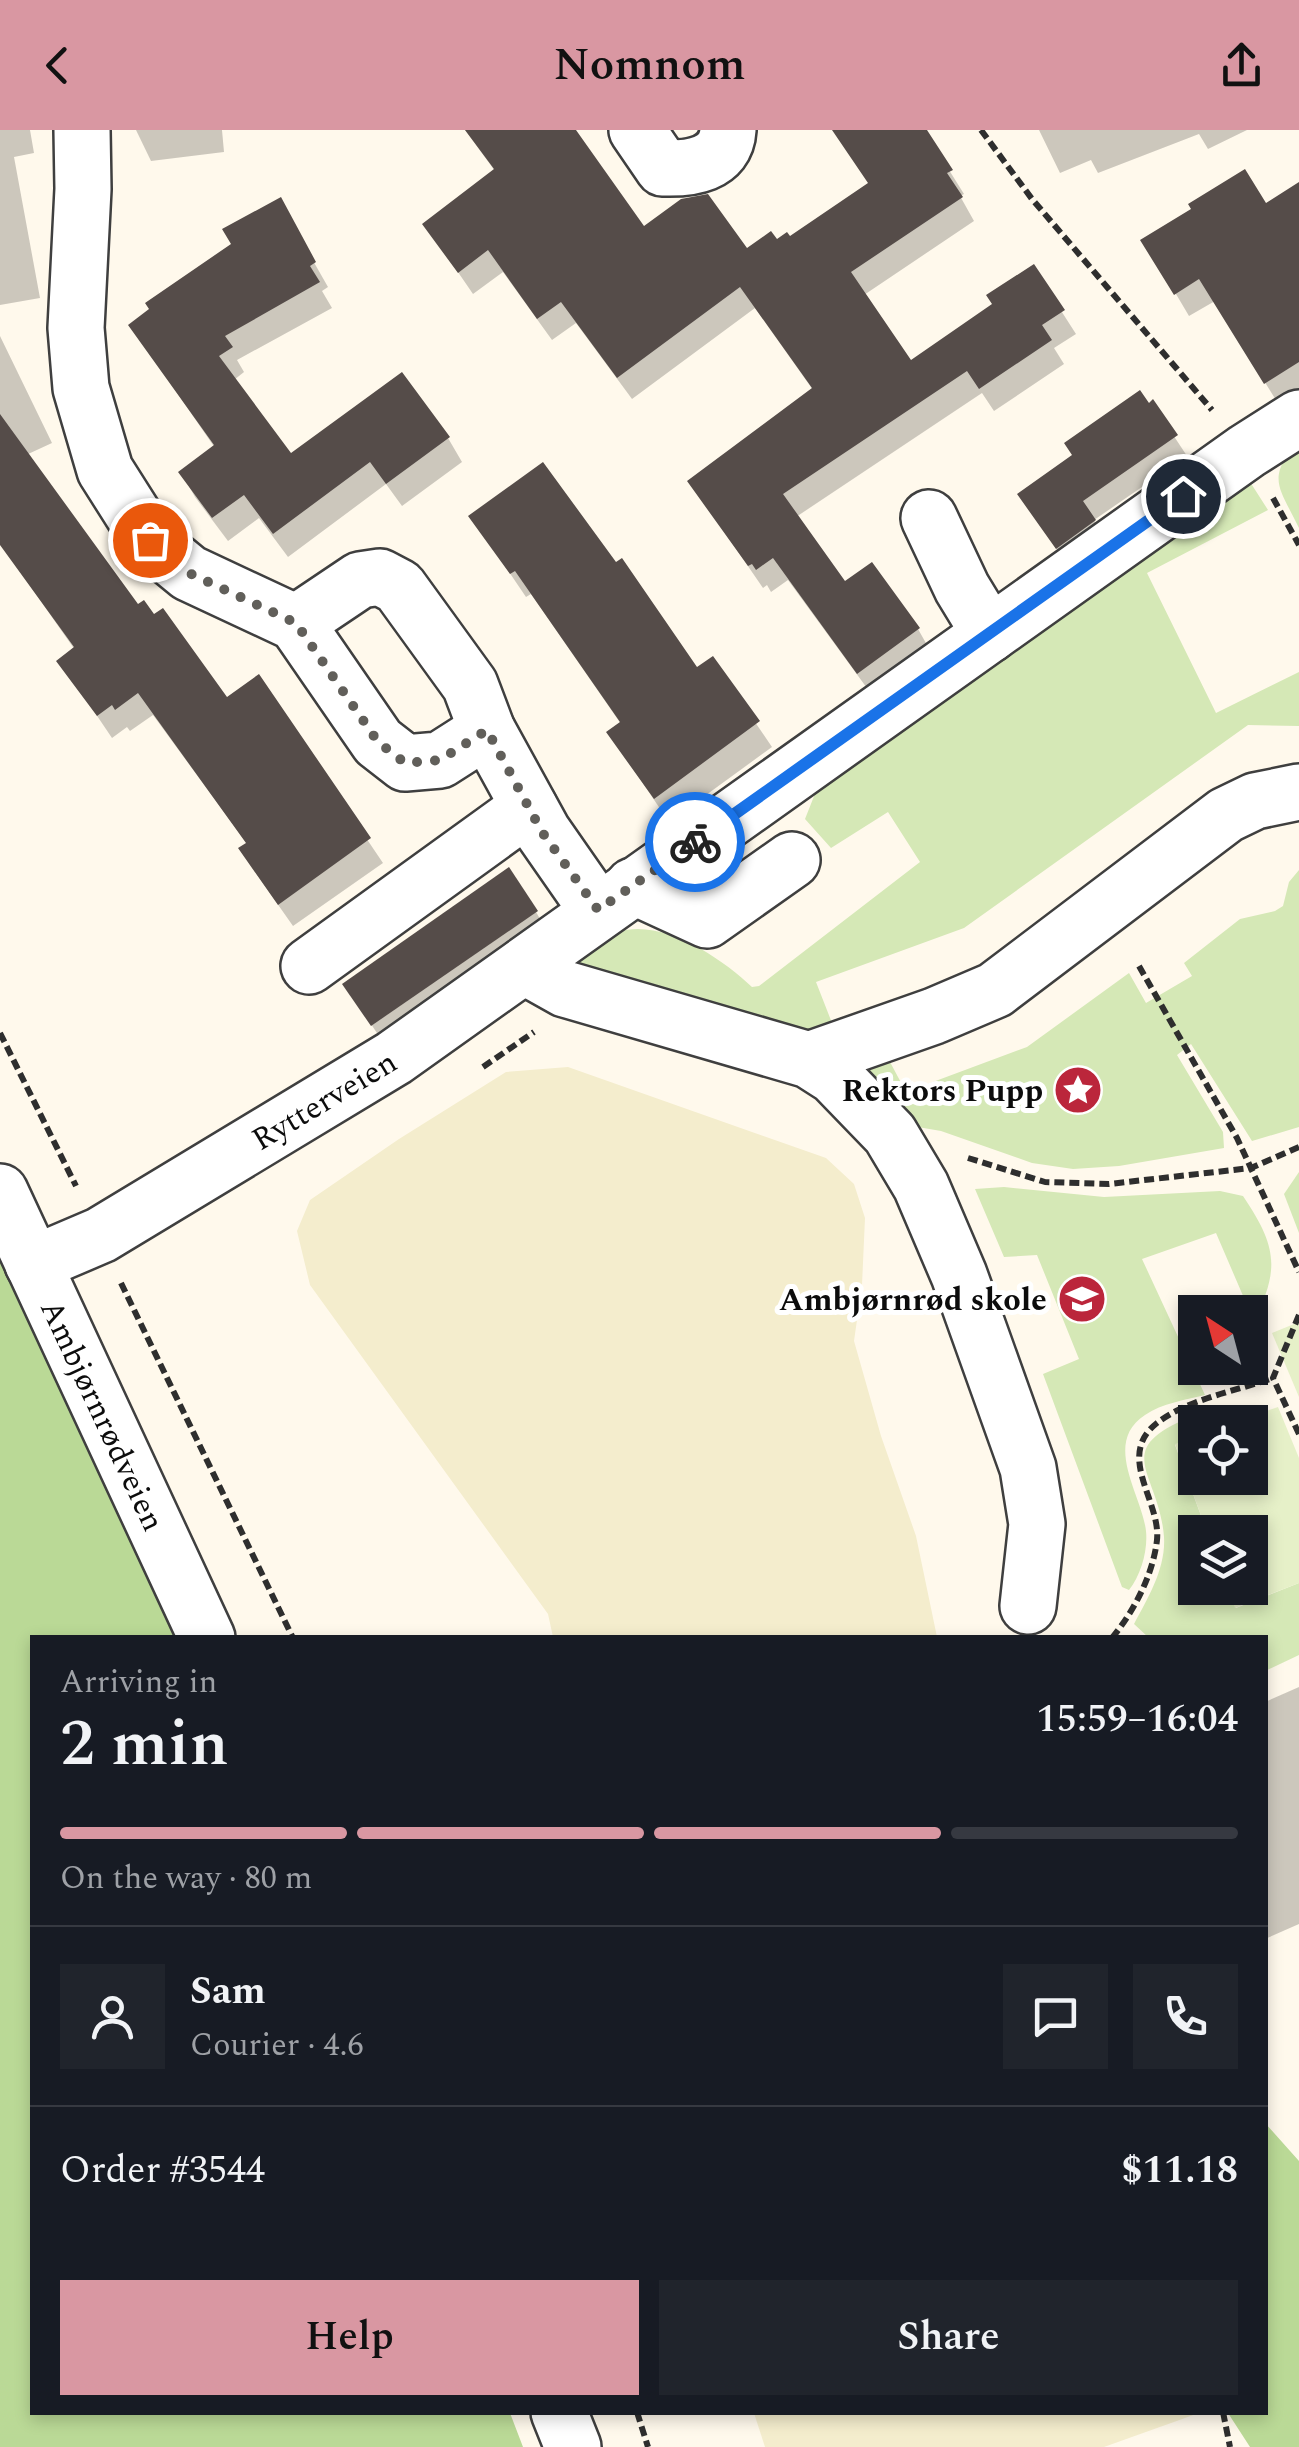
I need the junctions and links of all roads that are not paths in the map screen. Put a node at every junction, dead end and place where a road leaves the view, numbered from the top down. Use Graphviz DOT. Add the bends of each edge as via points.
graph roads {
  1 [pos="82,130"];
  2 [pos="637,130"];
  3 [pos="728,130"];
  4 [pos="1299,418"];
  5 [pos="929,518"];
  6 [pos="296,623"];
  7 [pos="990,634"];
  8 [pos="487,730"];
  9 [pos="1299,792"];
  10 [pos="528,807"];
  11 [pos="792,860"];
  12 [pos="615,898"];
  13 [pos="309,966"];
  14 [pos="524,966"];
  15 [pos="809,1060"];
  16 [pos="0,1192"];
  17 [pos="33,1264"];
  18 [pos="1028,1606"];
  19 [pos="206,1635"];
  20 [pos="560,2415"];
  21 [pos="573,2447"];
  1 -- 6 [label="street" via="76,328 81,388 105,470 150,540 189,573"];
  2 -- 3 [label="street" via="663,168 690,169 710,162"];
  4 -- 7 [label="street, Rytterveien"];
  5 -- 7 [label="street"];
  6 -- 8 [label="street" via="378,742 405,763 440,760"];
  6 -- 8 [label="street" via="360,580 391,580 470,685"];
  7 -- 12 [label="street, Rytterveien"];
  8 -- 10 [label="street"];
  9 -- 15 [label="street" via="1226,815 995,990"];
  10 -- 12 [label="street" via="542,832"];
  10 -- 13 [label="street"];
  11 -- 12 [label="street" via="707,920"];
  12 -- 14 [label="street, Rytterveien"];
  14 -- 15 [label="street" via="565,989"];
  14 -- 17 [label="street, Rytterveien" via="394,1058 101,1235"];
  15 -- 18 [label="street" via="834,1076 890,1134 922,1186 959,1274 1028,1468 1036,1524"];
  16 -- 17 [label="street, Ambjørnrødveien"];
  17 -- 19 [label="street, Ambjørnrødveien"];
  20 -- 21 [label="street"];
}
